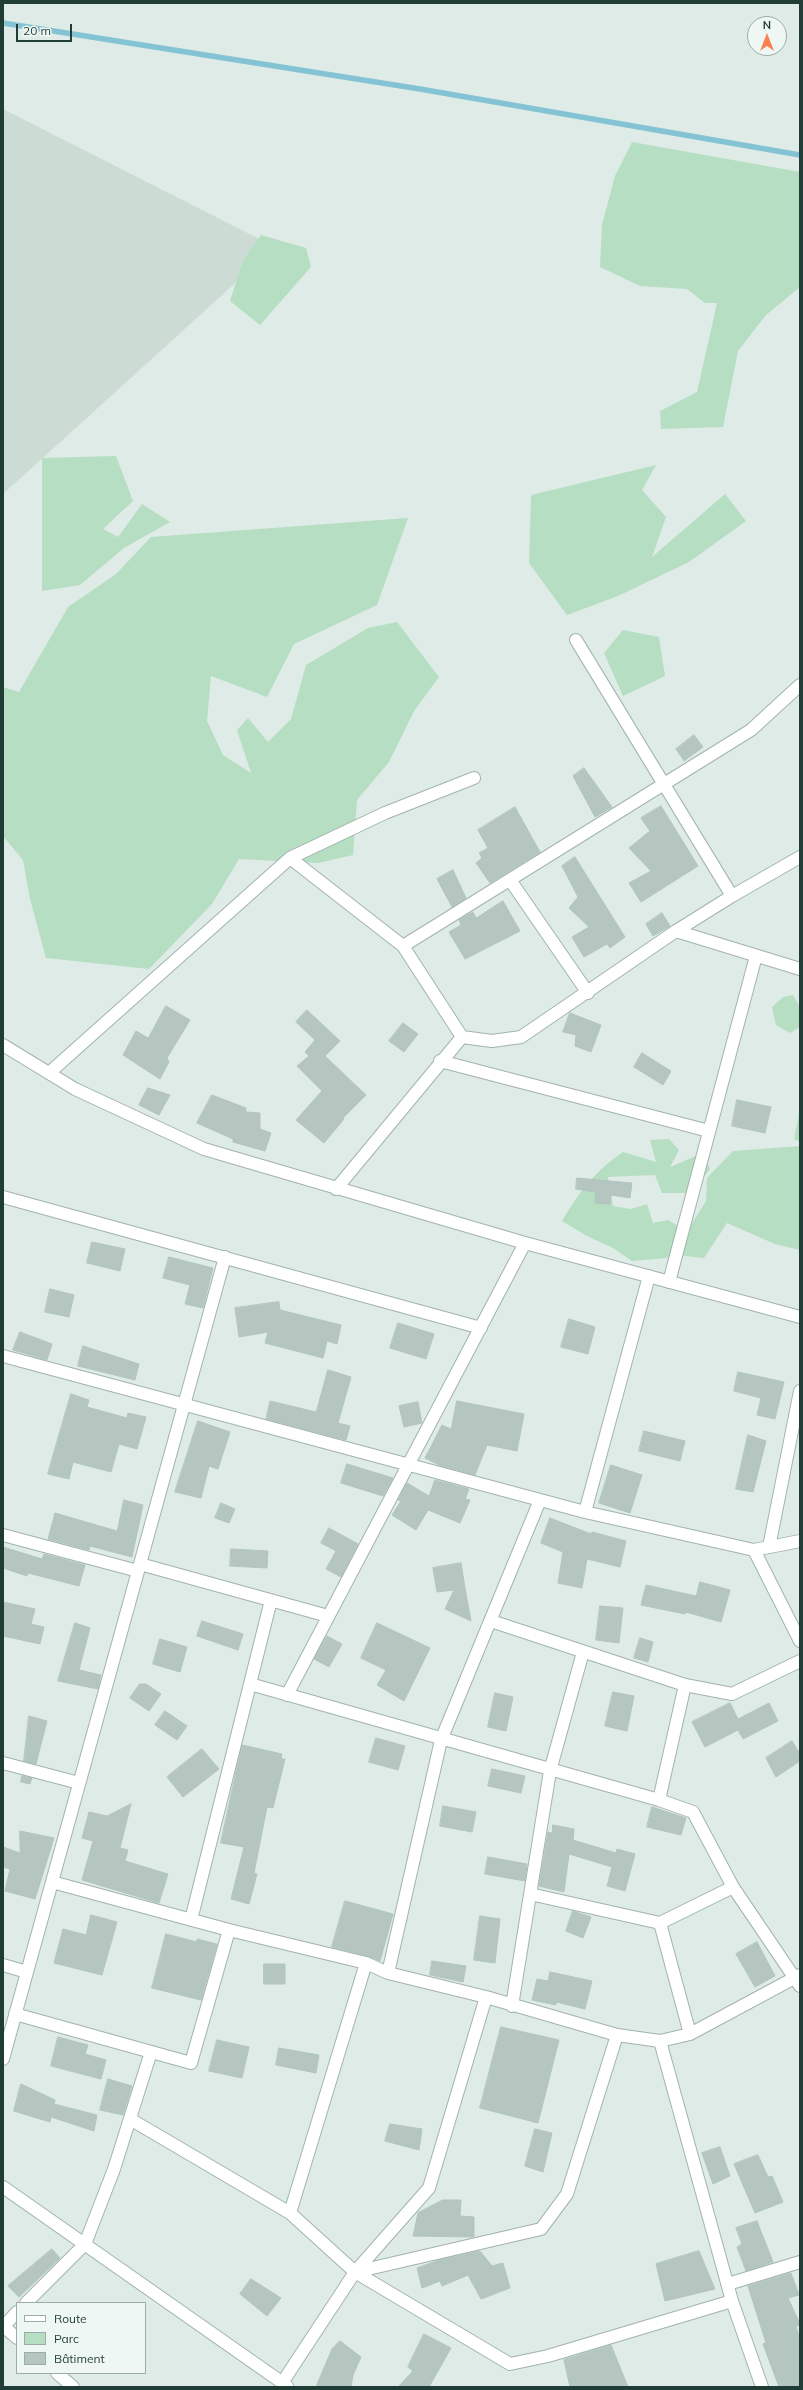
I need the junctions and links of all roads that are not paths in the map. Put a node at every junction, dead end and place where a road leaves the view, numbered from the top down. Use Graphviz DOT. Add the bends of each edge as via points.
graph roads {
  1 [pos="576,640"];
  2 [pos="800,685"];
  3 [pos="474,778"];
  4 [pos="664,784"];
  5 [pos="800,857"];
  6 [pos="290,858"];
  7 [pos="510,880"];
  8 [pos="732,896"];
  9 [pos="676,931"];
  10 [pos="403,946"];
  11 [pos="756,956"];
  12 [pos="800,969"];
  13 [pos="588,993"];
  14 [pos="462,1037"];
  15 [pos="3,1046"];
  16 [pos="440,1061"];
  17 [pos="49,1073"];
  18 [pos="709,1131"];
  19 [pos="336,1189"];
  20 [pos="3,1197"];
  21 [pos="526,1243"];
  22 [pos="225,1257"];
  23 [pos="649,1276"];
  24 [pos="669,1282"];
  25 [pos="800,1317"];
  26 [pos="481,1328"];
  27 [pos="3,1356"];
  28 [pos="800,1391"];
  29 [pos="184,1405"];
  30 [pos="408,1465"];
  31 [pos="540,1500"];
  32 [pos="585,1512"];
  33 [pos="3,1535"];
  34 [pos="800,1541"];
  35 [pos="769,1547"];
  36 [pos="754,1550"];
  37 [pos="139,1567"];
  38 [pos="271,1600"];
  39 [pos="328,1616"];
  40 [pos="491,1621"];
  41 [pos="800,1641"];
  42 [pos="583,1652"];
  43 [pos="800,1661"];
  44 [pos="250,1684"];
  45 [pos="685,1685"];
  46 [pos="287,1695"];
  47 [pos="441,1740"];
  48 [pos="3,1763"];
  49 [pos="550,1771"];
  50 [pos="79,1783"];
  51 [pos="659,1800"];
  52 [pos="52,1882"];
  53 [pos="733,1888"];
  54 [pos="530,1894"];
  55 [pos="191,1920"];
  56 [pos="660,1923"];
  57 [pos="229,1930"];
  58 [pos="366,1963"];
  59 [pos="3,1966"];
  60 [pos="27,1972"];
  61 [pos="388,1972"];
  62 [pos="798,1980"];
  63 [pos="486,1997"];
  64 [pos="512,2006"];
  65 [pos="15,2014"];
  66 [pos="690,2034"];
  67 [pos="616,2035"];
  68 [pos="660,2041"];
  69 [pos="150,2052"];
  70 [pos="3,2059"];
  71 [pos="130,2119"];
  72 [pos="3,2187"];
  73 [pos="290,2213"];
  74 [pos="85,2244"];
  75 [pos="800,2262"];
  76 [pos="355,2272"];
  77 [pos="728,2284"];
  78 [pos="732,2301"];
  79 [pos="27,2302"];
  80 [pos="16,2313"];
  81 [pos="3,2326"];
  82 [pos="16,2337"];
  83 [pos="58,2374"];
  84 [pos="285,2385"];
  85 [pos="73,2387"];
  86 [pos="762,2387"];
  1 -- 4 [label="street"];
  2 -- 4 [label="street" via="751,730"];
  3 -- 6 [label="street" via="385,813"];
  4 -- 7 [label="street"];
  4 -- 8 [label="street"];
  5 -- 8 [label="street"];
  6 -- 10 [label="street"];
  6 -- 17 [label="street"];
  7 -- 10 [label="street"];
  7 -- 13 [label="street"];
  8 -- 9 [label="street"];
  9 -- 11 [label="street"];
  9 -- 13 [label="street"];
  10 -- 14 [label="street"];
  11 -- 12 [label="street"];
  11 -- 18 [label="street"];
  13 -- 14 [label="street" via="521,1037 492,1041"];
  14 -- 16 [label="street"];
  15 -- 17 [label="street"];
  16 -- 18 [label="street"];
  16 -- 19 [label="street"];
  17 -- 19 [label="street" via="132,1117 204,1149"];
  18 -- 24 [label="street"];
  19 -- 21 [label="street"];
  20 -- 22 [label="street"];
  21 -- 23 [label="street"];
  21 -- 26 [label="street"];
  22 -- 26 [label="street"];
  22 -- 29 [label="street"];
  23 -- 24 [label="street"];
  23 -- 32 [label="street"];
  24 -- 25 [label="street"];
  26 -- 30 [label="street"];
  27 -- 29 [label="street"];
  28 -- 35 [label="street"];
  29 -- 30 [label="street"];
  29 -- 37 [label="street"];
  30 -- 31 [label="street"];
  30 -- 39 [label="street"];
  31 -- 32 [label="street"];
  31 -- 40 [label="street"];
  32 -- 36 [label="street"];
  33 -- 37 [label="street"];
  34 -- 35 [label="street"];
  35 -- 36 [label="street"];
  36 -- 41 [label="street"];
  37 -- 38 [label="street"];
  37 -- 50 [label="street"];
  38 -- 39 [label="street"];
  38 -- 44 [label="street"];
  39 -- 46 [label="street"];
  40 -- 42 [label="street"];
  40 -- 47 [label="street"];
  42 -- 45 [label="street"];
  42 -- 49 [label="street"];
  43 -- 45 [label="street" via="732,1694"];
  44 -- 46 [label="street"];
  44 -- 55 [label="street"];
  45 -- 51 [label="street"];
  46 -- 47 [label="street"];
  47 -- 49 [label="street"];
  47 -- 61 [label="street"];
  48 -- 50 [label="street"];
  49 -- 51 [label="street"];
  49 -- 54 [label="street"];
  50 -- 52 [label="street"];
  51 -- 53 [label="street" via="693,1812"];
  52 -- 55 [label="street"];
  52 -- 60 [label="street"];
  53 -- 56 [label="street"];
  53 -- 62 [label="street"];
  54 -- 56 [label="street"];
  54 -- 64 [label="street"];
  55 -- 57 [label="street"];
  56 -- 66 [label="street"];
  57 -- 58 [label="street"];
  57 -- 69 [label="street" via="191,2063"];
  58 -- 61 [label="street"];
  58 -- 73 [label="street"];
  59 -- 60 [label="street"];
  60 -- 65 [label="street"];
  61 -- 63 [label="street"];
  62 -- 66 [label="street"];
  63 -- 64 [label="street"];
  63 -- 76 [label="street" via="429,2188"];
  64 -- 67 [label="street"];
  65 -- 69 [label="street"];
  65 -- 70 [label="street"];
  66 -- 68 [label="street"];
  67 -- 68 [label="street"];
  67 -- 76 [label="street" via="567,2194 540,2228"];
  68 -- 77 [label="street"];
  69 -- 71 [label="street"];
  71 -- 73 [label="street"];
  71 -- 74 [label="street"];
  72 -- 74 [label="street"];
  73 -- 76 [label="street"];
  74 -- 79 [label="street"];
  74 -- 84 [label="street"];
  75 -- 77 [label="street"];
  76 -- 78 [label="street" via="510,2364 548,2356"];
  76 -- 84 [label="street"];
  77 -- 78 [label="street"];
  78 -- 86 [label="street"];
  80 -- 81 [label="street"];
  81 -- 82 [label="street"];
  83 -- 85 [label="street"];
}
